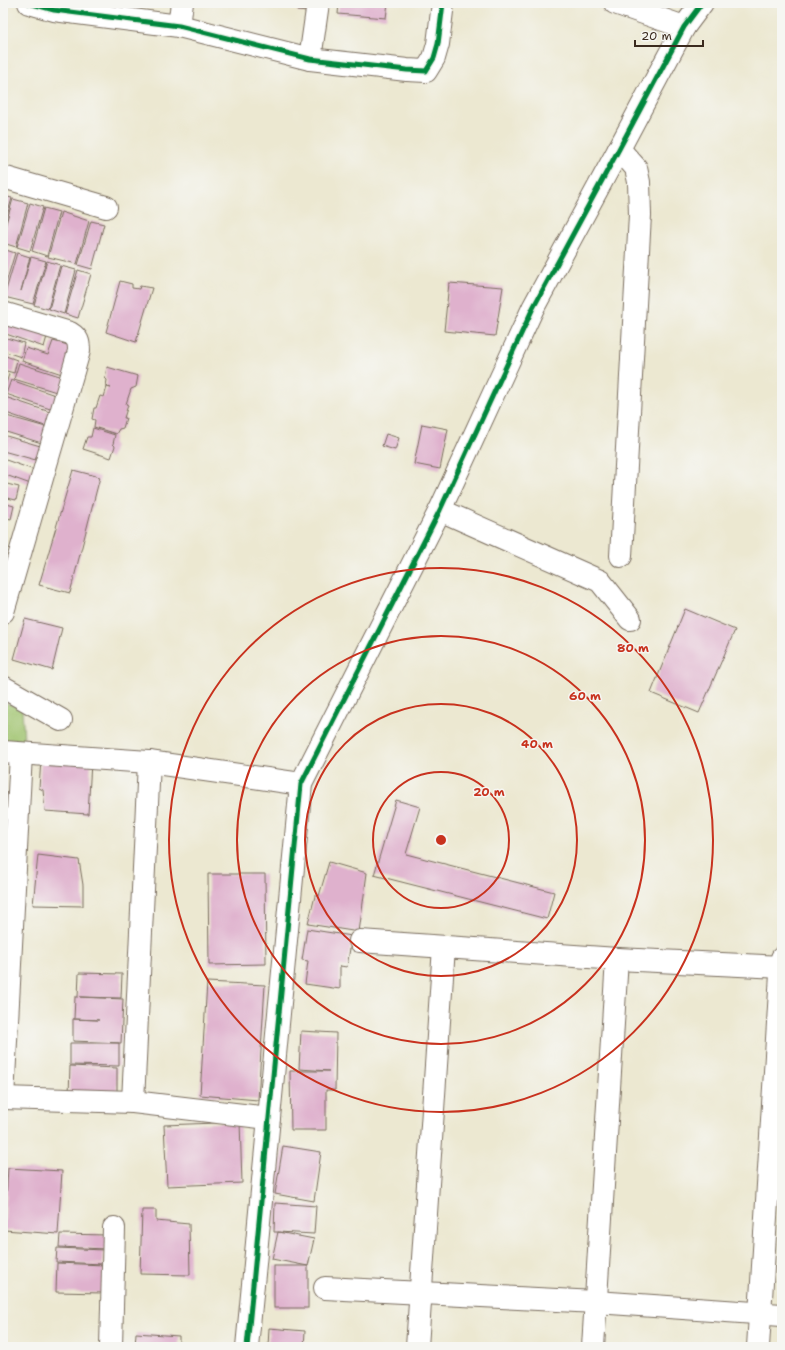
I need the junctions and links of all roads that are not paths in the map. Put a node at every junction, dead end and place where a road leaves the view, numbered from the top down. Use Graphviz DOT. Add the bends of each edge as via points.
graph roads {
  1 [pos="29,3"];
  2 [pos="182,3"];
  3 [pos="318,3"];
  4 [pos="443,3"];
  5 [pos="615,3"];
  6 [pos="702,3"];
  7 [pos="54,6"];
  8 [pos="179,26"];
  9 [pos="684,27"];
  10 [pos="310,59"];
  11 [pos="619,149"];
  12 [pos="3,177"];
  13 [pos="106,207"];
  14 [pos="3,313"];
  15 [pos="440,510"];
  16 [pos="621,556"];
  17 [pos="3,612"];
  18 [pos="630,619"];
  19 [pos="3,687"];
  20 [pos="61,720"];
  21 [pos="12,753"];
  22 [pos="148,762"];
  23 [pos="301,784"];
  24 [pos="360,941"];
  25 [pos="444,947"];
  26 [pos="782,958"];
  27 [pos="617,959"];
  28 [pos="782,967"];
  29 [pos="3,1098"];
  30 [pos="133,1102"];
  31 [pos="269,1118"];
  32 [pos="114,1228"];
  33 [pos="325,1288"];
  34 [pos="421,1292"];
  35 [pos="596,1302"];
  36 [pos="760,1314"];
  37 [pos="782,1315"];
  38 [pos="111,1347"];
  39 [pos="247,1347"];
  40 [pos="417,1347"];
  41 [pos="593,1347"];
  42 [pos="758,1347"];
  1 -- 7 [label="street"];
  2 -- 8 [label="street"];
  3 -- 10 [label="street"];
  4 -- 10 [label="street" via="438,44 434,58 426,71"];
  5 -- 9 [label="street"];
  6 -- 9 [label="street"];
  7 -- 8 [label="street"];
  8 -- 10 [label="street"];
  9 -- 11 [label="street"];
  11 -- 15 [label="street" via="533,308"];
  11 -- 16 [label="street" via="636,168 640,215"];
  12 -- 13 [label="street"];
  14 -- 17 [label="street" via="70,334 79,342 79,351 61,416"];
  15 -- 18 [label="street" via="600,581"];
  15 -- 23 [label="street"];
  19 -- 20 [label="street"];
  21 -- 22 [label="street"];
  21 -- 29 [label="street"];
  22 -- 23 [label="street"];
  22 -- 30 [label="street"];
  23 -- 31 [label="street"];
  24 -- 25 [label="street"];
  25 -- 27 [label="street"];
  25 -- 34 [label="street"];
  26 -- 28 [label="street"];
  27 -- 28 [label="street"];
  27 -- 35 [label="street"];
  28 -- 36 [label="street"];
  29 -- 30 [label="street"];
  30 -- 31 [label="street"];
  31 -- 39 [label="street"];
  32 -- 38 [label="street"];
  33 -- 34 [label="street"];
  34 -- 35 [label="street"];
  34 -- 40 [label="street"];
  35 -- 36 [label="street"];
  35 -- 41 [label="street"];
  36 -- 37 [label="street"];
  36 -- 42 [label="street"];
}
